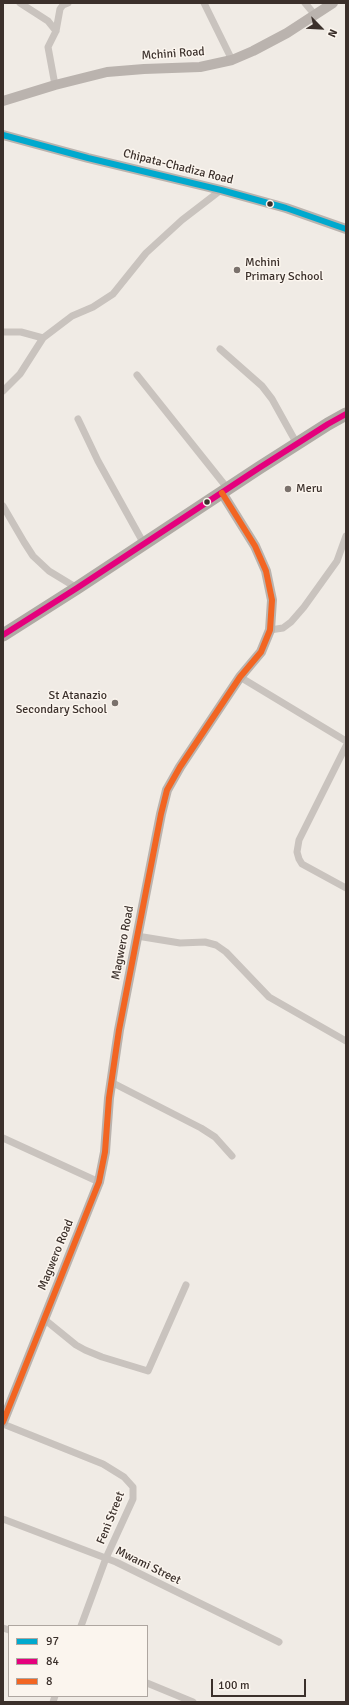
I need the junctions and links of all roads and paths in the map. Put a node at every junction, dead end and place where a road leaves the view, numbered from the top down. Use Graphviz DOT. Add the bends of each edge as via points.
graph roads {
  1 [pos="20,3"];
  2 [pos="68,3"];
  3 [pos="204,3"];
  4 [pos="305,3"];
  5 [pos="334,3"];
  6 [pos="315,15"];
  7 [pos="56,32"];
  8 [pos="232,60"];
  9 [pos="55,85"];
  10 [pos="3,101"];
  11 [pos="3,135"];
  12 [pos="221,190"];
  13 [pos="346,229"];
  14 [pos="3,332"];
  15 [pos="43,338"];
  16 [pos="220,349"];
  17 [pos="137,375"];
  18 [pos="3,390"];
  19 [pos="346,414"];
  20 [pos="78,419"];
  21 [pos="297,444"];
  22 [pos="225,491"];
  23 [pos="3,506"];
  24 [pos="346,536"];
  25 [pos="144,544"];
  26 [pos="77,588"];
  27 [pos="270,630"];
  28 [pos="3,635"];
  29 [pos="240,677"];
  30 [pos="346,741"];
  31 [pos="346,746"];
  32 [pos="346,888"];
  33 [pos="137,936"];
  34 [pos="346,1041"];
  35 [pos="111,1082"];
  36 [pos="3,1138"];
  37 [pos="232,1156"];
  38 [pos="99,1182"];
  39 [pos="186,1285"];
  40 [pos="44,1319"];
  41 [pos="3,1423"];
  42 [pos="3,1519"];
  43 [pos="106,1558"];
  44 [pos="81,1625"];
  45 [pos="279,1642"];
  46 [pos="148,1682"];
  47 [pos="193,1702"];
  1 -- 7 [label="street" via="48,22"];
  2 -- 7 [label="street" via="60,9"];
  3 -- 8 [label="street"];
  4 -- 6 [label="street"];
  5 -- 6 [label="street, Mchini Road"];
  6 -- 8 [label="street, Mchini Road" via="267,44"];
  7 -- 9 [label="street" via="48,48"];
  8 -- 9 [label="street, Mchini Road" via="200,67 107,72"];
  9 -- 10 [label="street, Mchini Road"];
  11 -- 12 [label="street, Chipata-Chadiza Road"];
  12 -- 13 [label="street, Chipata-Chadiza Road" via="286,208"];
  12 -- 15 [label="street" via="182,220 146,253 113,294 72,316"];
  14 -- 15 [label="street" via="21,332"];
  15 -- 18 [label="street" via="20,374"];
  16 -- 21 [label="street" via="262,386"];
  17 -- 22 [label="street"];
  19 -- 21 [label="highway"];
  20 -- 25 [label="street" via="98,462"];
  21 -- 22 [label="highway"];
  22 -- 25 [label="highway"];
  22 -- 27 [label="street, Magwero Road" via="266,571 272,600"];
  23 -- 26 [label="street" via="34,556 49,571"];
  24 -- 27 [label="street" via="337,561 304,607 283,628"];
  25 -- 26 [label="highway"];
  26 -- 28 [label="highway"];
  27 -- 29 [label="street, Magwero Road" via="261,652"];
  29 -- 30 [label="street"];
  29 -- 33 [label="street, Magwero Road" via="167,790"];
  31 -- 32 [label="street" via="299,840 297,852 302,864"];
  33 -- 34 [label="street" via="180,943 205,942 216,945 226,952 269,997"];
  33 -- 35 [label="street, Magwero Road" via="118,1030"];
  35 -- 37 [label="street" via="201,1128"];
  35 -- 38 [label="street, Magwero Road" via="105,1152"];
  36 -- 38 [label="street"];
  38 -- 40 [label="street, Magwero Road"];
  39 -- 40 [label="street" via="148,1371 85,1350"];
  40 -- 41 [label="street, Magwero Road"];
  41 -- 43 [label="street, Feni Street" via="103,1464 131,1484 134,1491 133,1499"];
  42 -- 43 [label="street, Mwami Street"];
  43 -- 44 [label="street, Feni Street"];
  43 -- 45 [label="street, Mwami Street"];
  46 -- 47 [label="street"];
}
